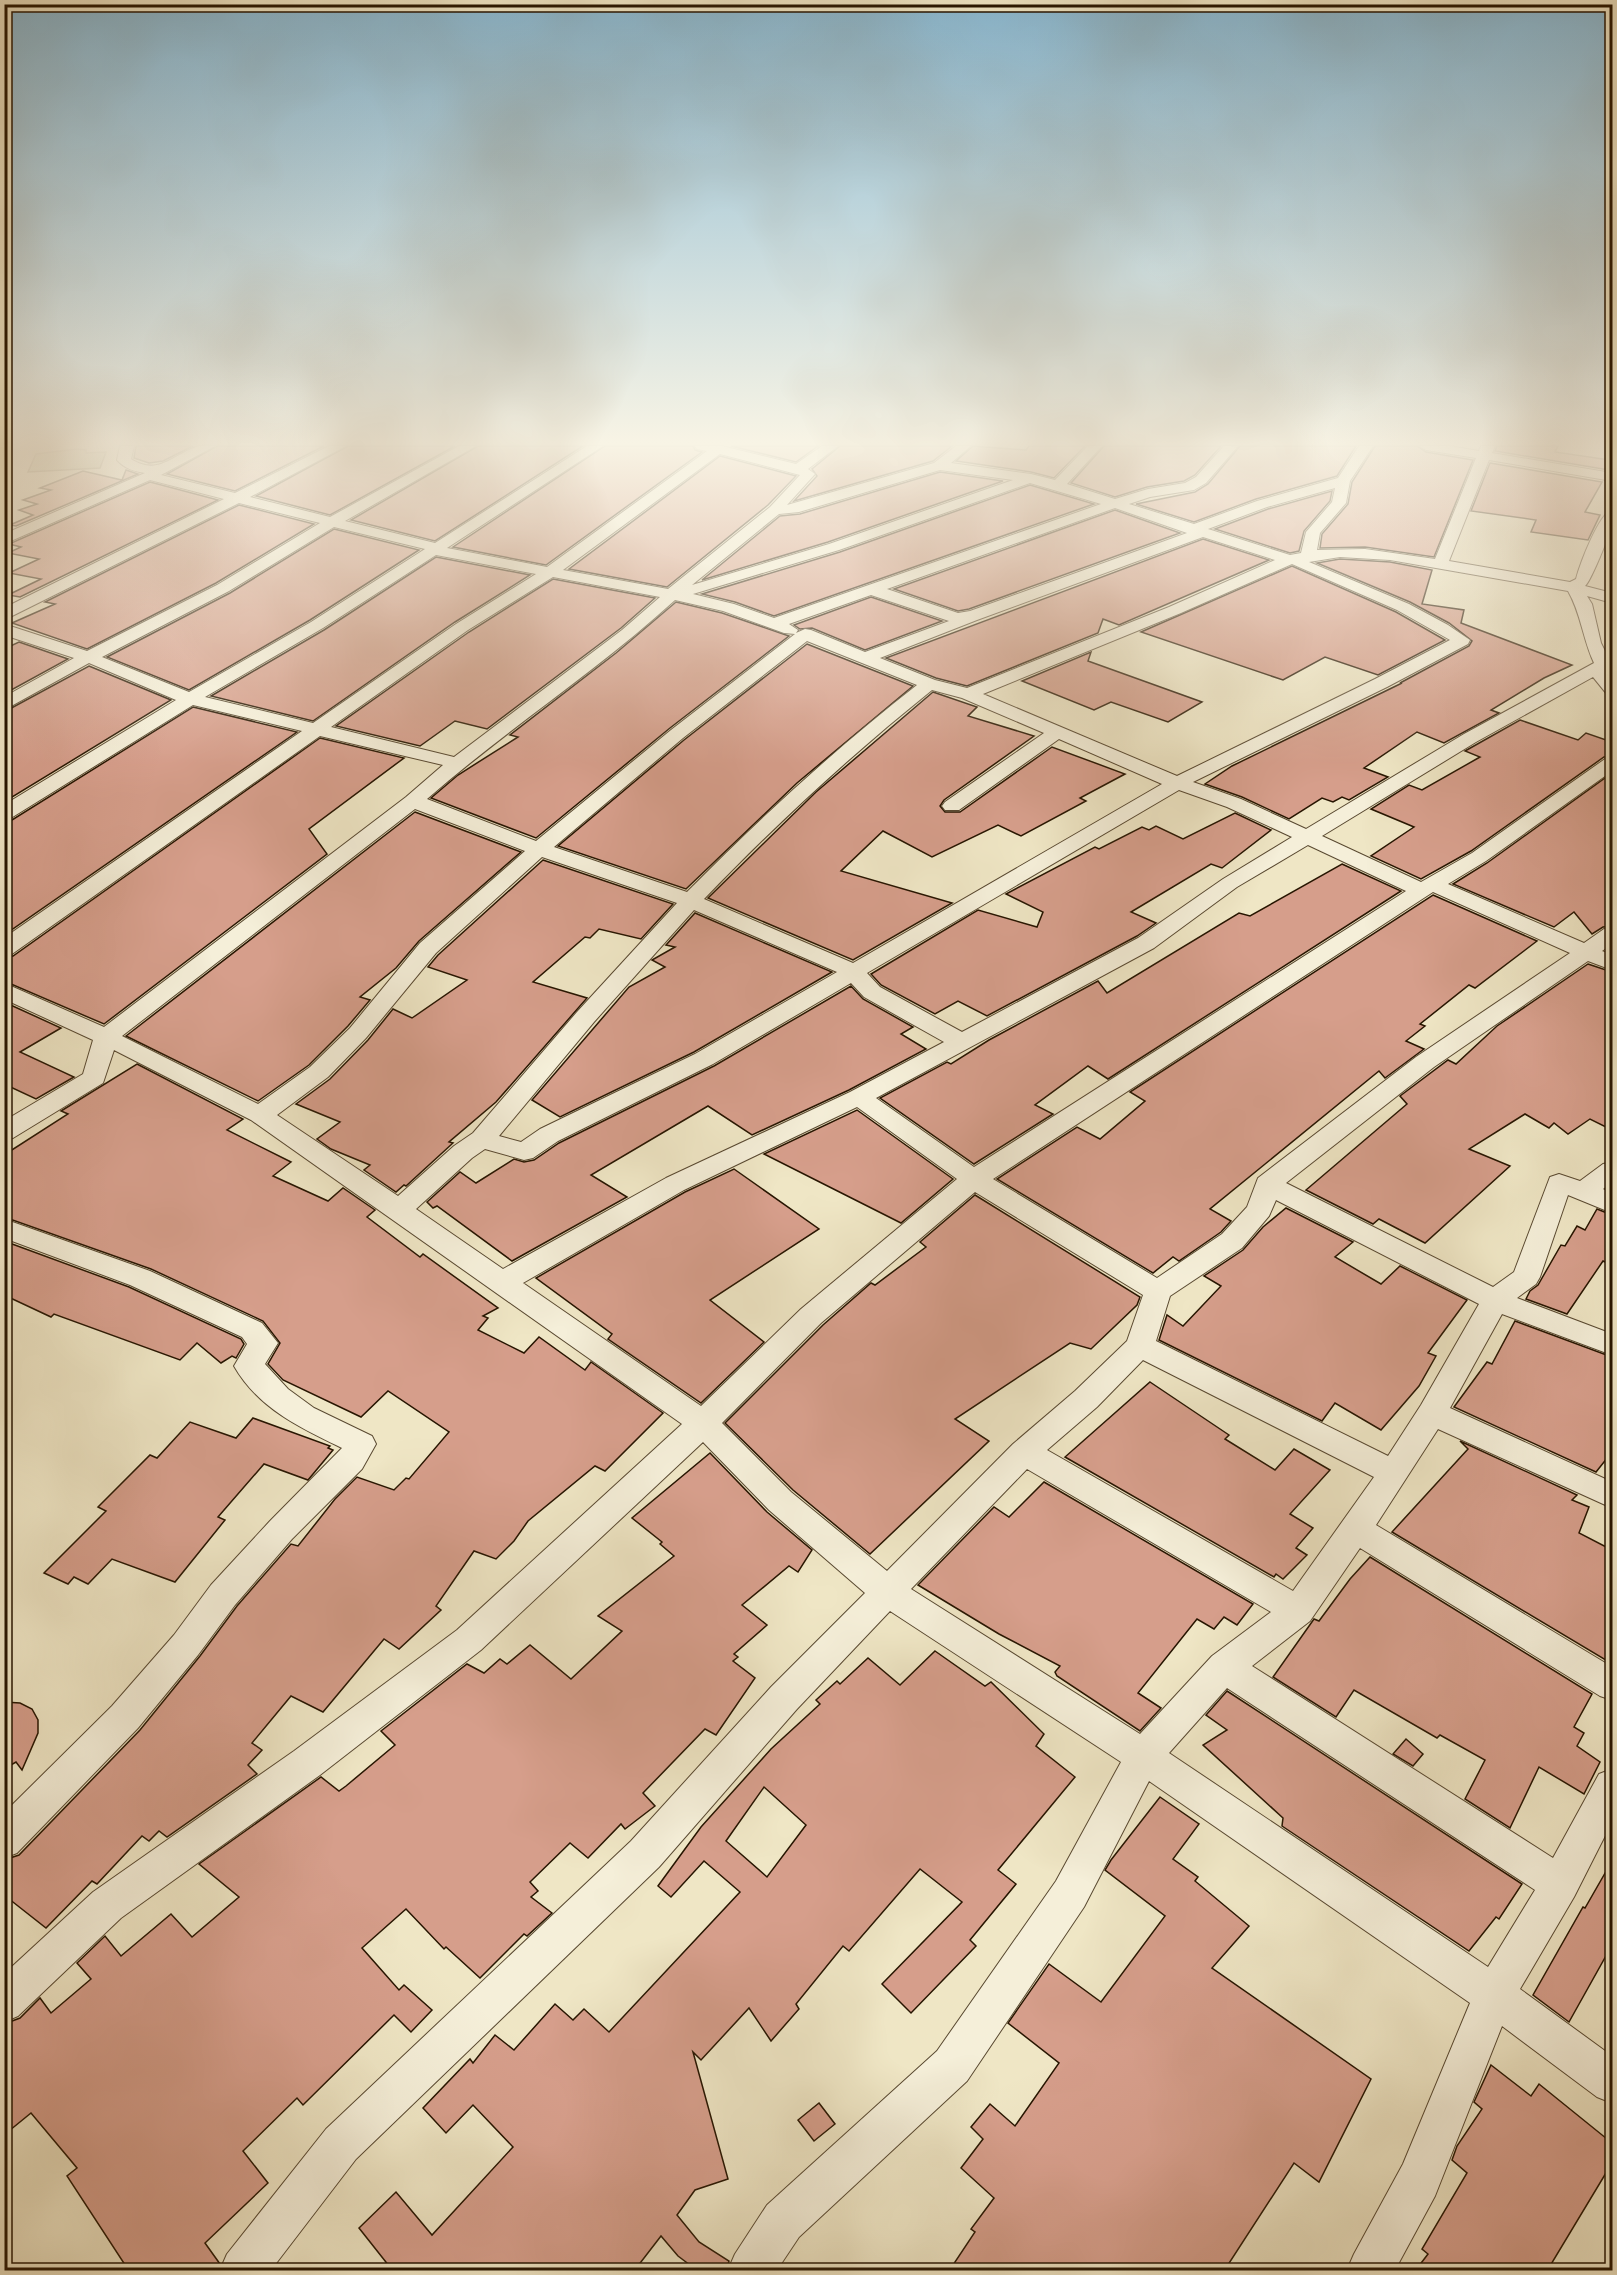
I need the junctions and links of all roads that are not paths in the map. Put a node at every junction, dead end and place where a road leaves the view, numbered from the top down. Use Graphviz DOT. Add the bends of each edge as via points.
graph roads {
  1 [pos="125,552"];
  2 [pos="282,552"];
  3 [pos="431,552"];
  4 [pos="452,552"];
  5 [pos="576,552"];
  6 [pos="722,552"];
  7 [pos="818,552"];
  8 [pos="976,552"];
  9 [pos="1141,552"];
  10 [pos="1277,552"];
  11 [pos="1302,552"];
  12 [pos="1346,552"];
  13 [pos="1349,552"];
  14 [pos="1445,552"];
  15 [pos="1593,552"];
  16 [pos="1299,558"];
  17 [pos="1440,564"];
  18 [pos="550,572"];
  19 [pos="1574,588"];
  20 [pos="870,589"];
  21 [pos="674,595"];
  22 [pos="1612,598"];
  23 [pos="4,615"];
  24 [pos="973,616"];
  25 [pos="773,624"];
  26 [pos="4,629"];
  27 [pos="805,634"];
  28 [pos="88,657"];
  29 [pos="865,658"];
  30 [pos="1603,665"];
  31 [pos="929,684"];
  32 [pos="1612,689"];
  33 [pos="968,694"];
  34 [pos="190,699"];
  35 [pos="4,705"];
  36 [pos="318,730"];
  37 [pos="1059,731"];
  38 [pos="456,763"];
  39 [pos="1612,763"];
  40 [pos="1177,783"];
  41 [pos="412,801"];
  42 [pos="952,806"];
  43 [pos="4,814"];
  44 [pos="1306,837"];
  45 [pos="540,849"];
  46 [pos="1427,887"];
  47 [pos="689,900"];
  48 [pos="4,949"];
  49 [pos="1604,950"];
  50 [pos="853,971"];
  51 [pos="4,990"];
  52 [pos="106,1037"];
  53 [pos="961,1041"];
  54 [pos="860,1096"];
  55 [pos="260,1115"];
  56 [pos="4,1132"];
  57 [pos="482,1138"];
  58 [pos="1612,1170"];
  59 [pos="974,1179"];
  60 [pos="1267,1184"];
  61 [pos="1598,1197"];
  62 [pos="399,1210"];
  63 [pos="4,1228"];
  64 [pos="502,1282"];
  65 [pos="1158,1291"];
  66 [pos="1495,1300"];
  67 [pos="1612,1345"];
  68 [pos="1140,1346"];
  69 [pos="1432,1413"];
  70 [pos="704,1422"];
  71 [pos="1024,1452"];
  72 [pos="1394,1473"];
  73 [pos="1612,1496"];
  74 [pos="1356,1529"];
  75 [pos="888,1592"];
  76 [pos="1298,1611"];
  77 [pos="1224,1667"];
  78 [pos="1612,1685"];
  79 [pos="1143,1756"];
  80 [pos="1612,1786"];
  81 [pos="4,1840"];
  82 [pos="1560,1884"];
  83 [pos="1494,1995"];
  84 [pos="4,2002"];
  85 [pos="1612,2082"];
  86 [pos="243,2271"];
  87 [pos="751,2271"];
  88 [pos="1370,2271"];
  1 -- 23 [label="street"];
  2 -- 28 [label="street" via="223,588"];
  3 -- 34 [label="street"];
  4 -- 18 [label="street"];
  5 -- 18 [label="street"];
  6 -- 21 [label="street"];
  7 -- 21 [label="street"];
  8 -- 20 [label="street"];
  9 -- 24 [label="street"];
  10 -- 16 [label="street"];
  11 -- 16 [label="street"];
  12 -- 16 [label="street"];
  13 -- 17 [label="street"];
  14 -- 17 [label="street"];
  15 -- 19 [label="street" via="1583,581"];
  16 -- 33 [label="street"];
  16 -- 40 [label="street" via="1299,563 1424,615 1462,640"];
  17 -- 19 [label="street"];
  18 -- 21 [label="street"];
  18 -- 36 [label="street" via="462,627"];
  19 -- 22 [label="street"];
  19 -- 30 [label="street" via="1584,604 1593,643"];
  20 -- 24 [label="street" via="957,618"];
  20 -- 25 [label="street"];
  21 -- 25 [label="street" via="728,607"];
  21 -- 38 [label="street"];
  24 -- 29 [label="street"];
  25 -- 27 [label="street"];
  26 -- 28 [label="street"];
  27 -- 29 [label="street"];
  27 -- 45 [label="street"];
  28 -- 34 [label="street"];
  28 -- 35 [label="street"];
  29 -- 31 [label="street"];
  30 -- 32 [label="street" via="1602,678"];
  30 -- 44 [label="street" via="1470,738"];
  31 -- 33 [label="street"];
  31 -- 47 [label="street" via="810,780"];
  33 -- 37 [label="street"];
  34 -- 36 [label="street"];
  34 -- 43 [label="street"];
  36 -- 38 [label="street"];
  36 -- 48 [label="street"];
  37 -- 40 [label="street"];
  37 -- 42 [label="street"];
  38 -- 41 [label="street"];
  39 -- 46 [label="street" via="1479,857"];
  40 -- 44 [label="street" via="1234,803"];
  40 -- 50 [label="street"];
  41 -- 45 [label="street"];
  41 -- 52 [label="street"];
  44 -- 46 [label="street"];
  44 -- 53 [label="street" via="1230,883 1146,942"];
  45 -- 47 [label="street"];
  45 -- 55 [label="street" via="428,948 358,1033 319,1072"];
  46 -- 49 [label="street"];
  46 -- 59 [label="street"];
  47 -- 50 [label="street"];
  47 -- 57 [label="street" via="590,1009"];
  49 -- 60 [label="street" via="1425,1062"];
  50 -- 53 [label="street" via="872,992"];
  50 -- 57 [label="street" via="704,1059 549,1135 524,1152"];
  51 -- 52 [label="street"];
  52 -- 55 [label="street"];
  52 -- 56 [label="street" via="94,1078"];
  53 -- 54 [label="street"];
  54 -- 59 [label="street"];
  54 -- 64 [label="street" via="675,1184"];
  55 -- 62 [label="street"];
  57 -- 62 [label="street"];
  58 -- 61 [label="street"];
  59 -- 65 [label="street"];
  59 -- 70 [label="street" via="811,1316"];
  60 -- 65 [label="street" via="1260,1210 1232,1241"];
  60 -- 66 [label="street"];
  61 -- 66 [label="street" via="1559,1184 1526,1277"];
  62 -- 64 [label="street"];
  63 -- 81 [label="street" via="140,1278 252,1330 263,1343 249,1366 277,1397 303,1416 361,1444 351,1460 223,1595 125,1717"];
  64 -- 70 [label="street"];
  65 -- 68 [label="street"];
  66 -- 67 [label="street"];
  66 -- 69 [label="street"];
  68 -- 71 [label="street"];
  68 -- 72 [label="street"];
  69 -- 72 [label="street"];
  69 -- 73 [label="street"];
  70 -- 75 [label="street" via="780,1501"];
  70 -- 84 [label="street" via="469,1640 307,1763 107,1905"];
  71 -- 75 [label="street"];
  71 -- 76 [label="street"];
  72 -- 74 [label="street"];
  74 -- 76 [label="street"];
  74 -- 78 [label="street"];
  75 -- 79 [label="street"];
  75 -- 86 [label="street" via="784,1698 645,1854 341,2144"];
  76 -- 77 [label="street"];
  77 -- 79 [label="street"];
  77 -- 82 [label="street"];
  79 -- 83 [label="street"];
  79 -- 87 [label="street" via="1070,1894 952,2066 783,2221"];
  80 -- 82 [label="street"];
  82 -- 83 [label="street"];
  83 -- 85 [label="street"];
  83 -- 88 [label="street" via="1419,2180"];
}
